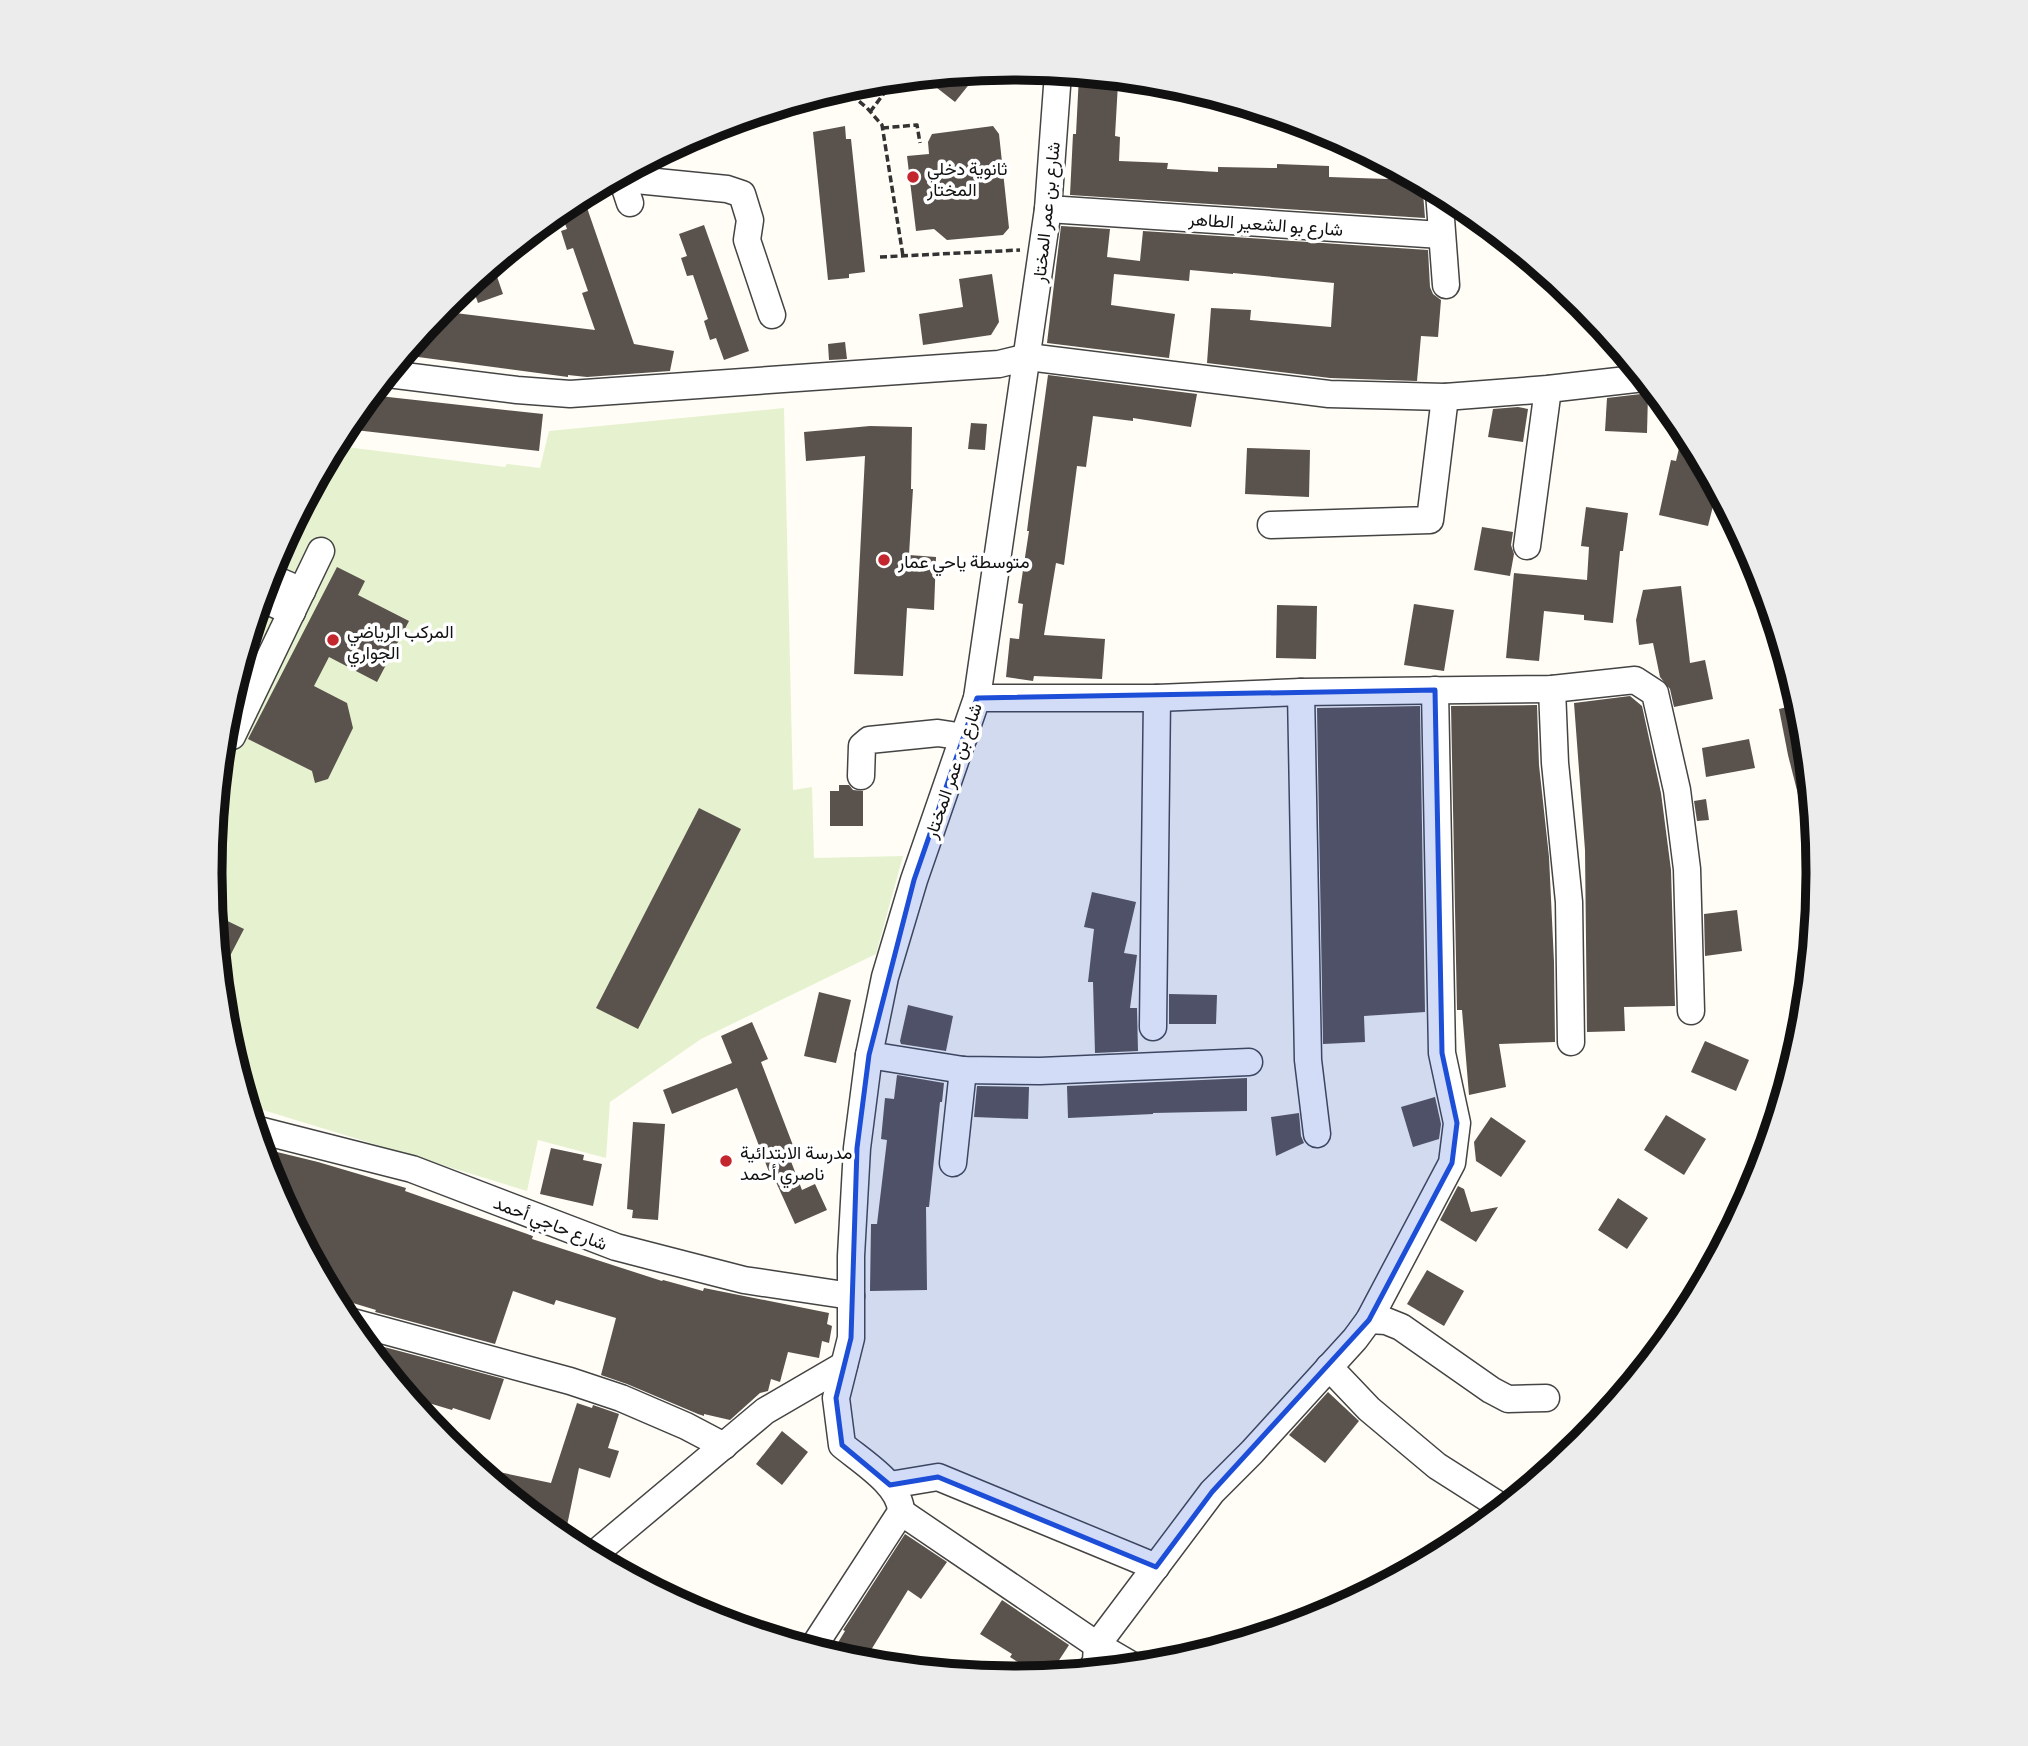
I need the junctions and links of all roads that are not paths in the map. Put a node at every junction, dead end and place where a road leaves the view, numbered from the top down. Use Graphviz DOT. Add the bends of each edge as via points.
graph roads {
  1 [pos="1057,82"];
  2 [pos="623,187"];
  3 [pos="1440,205"];
  4 [pos="1048,209"];
  5 [pos="1441,234"];
  6 [pos="1447,285"];
  7 [pos="772,315"];
  8 [pos="1028,356"];
  9 [pos="398,374"];
  10 [pos="1634,379"];
  11 [pos="1548,389"];
  12 [pos="1445,397"];
  13 [pos="1271,524"];
  14 [pos="1528,546"];
  15 [pos="321,551"];
  16 [pos="277,584"];
  17 [pos="271,599"];
  18 [pos="297,602"];
  19 [pos="1552,689"];
  20 [pos="1435,690"];
  21 [pos="1301,692"];
  22 [pos="977,698"];
  23 [pos="1157,698"];
  24 [pos="235,730"];
  25 [pos="964,737"];
  26 [pos="861,776"];
  27 [pos="1691,1011"];
  28 [pos="1153,1027"];
  29 [pos="1571,1042"];
  30 [pos="869,1055"];
  31 [pos="1249,1062"];
  32 [pos="964,1070"];
  33 [pos="265,1132"];
  34 [pos="1317,1134"];
  35 [pos="953,1163"];
  36 [pos="851,1296"];
  37 [pos="1369,1320"];
  38 [pos="367,1329"];
  39 [pos="844,1365"];
  40 [pos="1329,1367"];
  41 [pos="1546,1398"];
  42 [pos="724,1446"];
  43 [pos="890,1485"];
  44 [pos="1496,1502"];
  45 [pos="901,1512"];
  46 [pos="601,1549"];
  47 [pos="1156,1567"];
  48 [pos="818,1640"];
  49 [pos="1097,1644"];
  50 [pos="1121,1658"];
  51 [pos="1096,1661"];
  1 -- 4 [label="street, شارع بن عمر المختار"];
  2 -- 7 [label="street" via="727,189 742,194 750,219 747,240"];
  3 -- 5 [label="street"];
  4 -- 5 [label="street, شارع بو الشعير الطاهر"];
  4 -- 8 [label="street, شارع بن عمر المختار"];
  5 -- 6 [label="street"];
  8 -- 9 [label="street" via="999,364 570,394"];
  8 -- 12 [label="street" via="1329,394"];
  8 -- 22 [label="street, شارع بن عمر المختار"];
  10 -- 11 [label="street"];
  11 -- 12 [label="street"];
  11 -- 14 [label="street"];
  12 -- 13 [label="street" via="1430,520"];
  15 -- 18 [label="street"];
  16 -- 18 [label="street"];
  17 -- 18 [label="street"];
  18 -- 24 [label="street"];
  19 -- 20 [label="street"];
  19 -- 27 [label="street" via="1635,680 1655,693 1677,790 1687,869"];
  19 -- 29 [label="street" via="1569,902"];
  20 -- 21 [label="street"];
  20 -- 37 [label="street" via="1442,1054 1457,1123 1452,1163"];
  21 -- 23 [label="street"];
  21 -- 34 [label="street" via="1308,1060"];
  22 -- 23 [label="street"];
  22 -- 25 [label="street, شارع بن عمر المختار"];
  23 -- 28 [label="street"];
  25 -- 26 [label="street" via="938,733 869,740 862,746"];
  25 -- 30 [label="street, شارع بن عمر المختار" via="888,965"];
  30 -- 32 [label="street"];
  30 -- 36 [label="street, شارع بن عمر المختار" via="857,1148"];
  31 -- 32 [label="street"];
  32 -- 35 [label="street"];
  33 -- 36 [label="street, شارع حاجي أحمد" via="412,1169 616,1247 744,1280"];
  36 -- 39 [label="street, شارع بن عمر المختار" via="851,1338"];
  37 -- 40 [label="street"];
  37 -- 41 [label="street" via="1401,1327 1508,1399"];
  38 -- 42 [label="street" via="570,1381 621,1398"];
  39 -- 42 [label="street" via="765,1410"];
  39 -- 43 [label="street, شارع بن عمر المختار" via="836,1398 842,1445"];
  40 -- 44 [label="street" via="1369,1409 1437,1466"];
  40 -- 47 [label="street" via="1212,1492"];
  42 -- 46 [label="street"];
  43 -- 45 [label="street"];
  43 -- 47 [label="street" via="938,1477"];
  45 -- 48 [label="street"];
  45 -- 49 [label="street"];
  47 -- 49 [label="street"];
  49 -- 50 [label="street"];
  49 -- 51 [label="street"];
}
